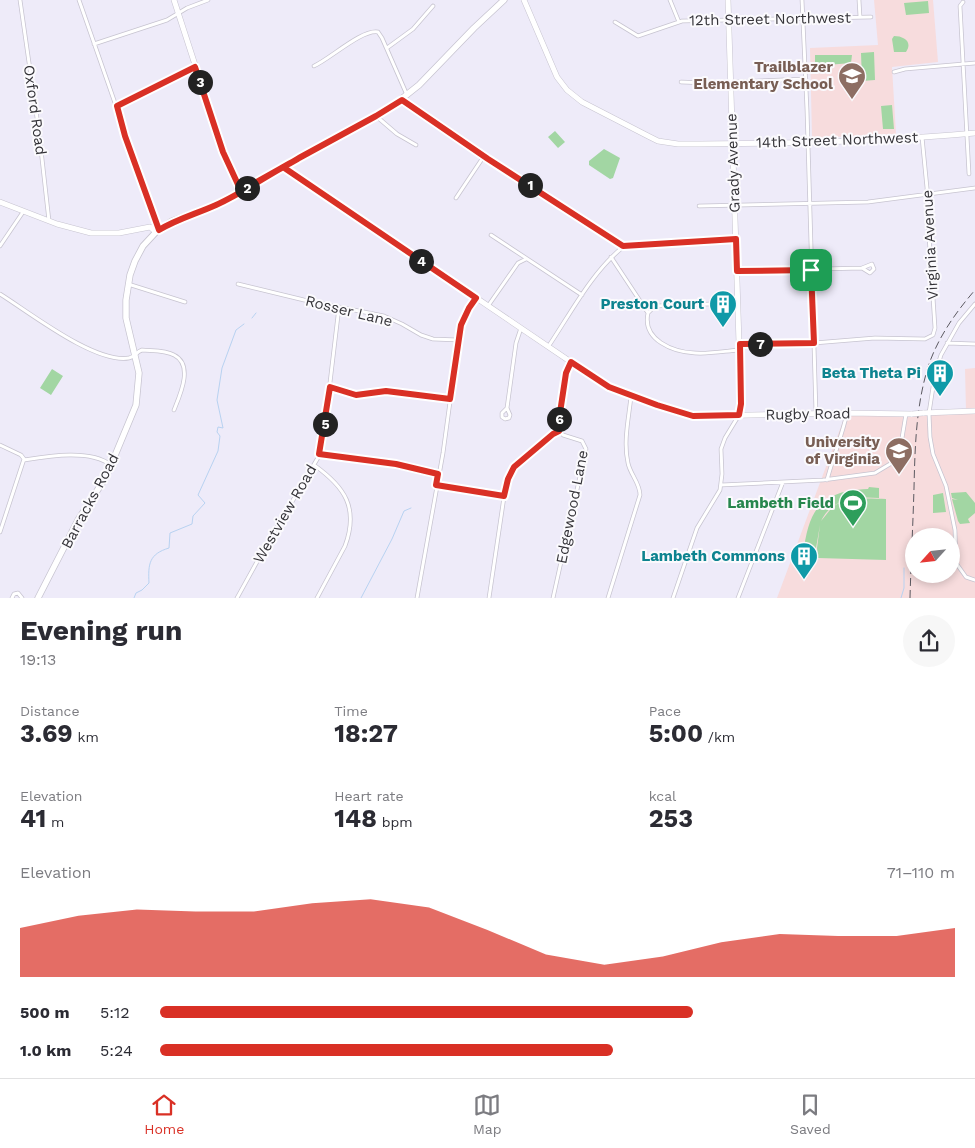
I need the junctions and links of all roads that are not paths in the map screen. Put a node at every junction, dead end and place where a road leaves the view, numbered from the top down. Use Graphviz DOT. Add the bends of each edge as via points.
graph roads {
  1 [pos="20,0"];
  2 [pos="79,0"];
  3 [pos="174,0"];
  4 [pos="208,0"];
  5 [pos="504,0"];
  6 [pos="524,0"];
  7 [pos="670,0"];
  8 [pos="728,0"];
  9 [pos="802,0"];
  10 [pos="859,0"];
  11 [pos="963,2"];
  12 [pos="433,6"];
  13 [pos="179,13"];
  14 [pos="860,17"];
  15 [pos="871,17"];
  16 [pos="803,19"];
  17 [pos="728,20"];
  18 [pos="615,22"];
  19 [pos="679,22"];
  20 [pos="94,44"];
  21 [pos="387,48"];
  22 [pos="975,63"];
  23 [pos="962,64"];
  24 [pos="314,66"];
  25 [pos="195,67"];
  26 [pos="894,72"];
  27 [pos="806,80"];
  28 [pos="681,82"];
  29 [pos="730,82"];
  30 [pos="408,95"];
  31 [pos="402,100"];
  32 [pos="117,106"];
  33 [pos="376,116"];
  34 [pos="975,133"];
  35 [pos="968,134"];
  36 [pos="922,138"];
  37 [pos="808,142"];
  38 [pos="732,144"];
  39 [pos="416,145"];
  40 [pos="484,156"];
  41 [pos="283,167"];
  42 [pos="969,174"];
  43 [pos="975,188"];
  44 [pos="241,191"];
  45 [pos="927,196"];
  46 [pos="456,198"];
  47 [pos="0,202"];
  48 [pos="810,204"];
  49 [pos="734,205"];
  50 [pos="699,206"];
  51 [pos="24,211"];
  52 [pos="49,221"];
  53 [pos="157,230"];
  54 [pos="491,235"];
  55 [pos="736,239"];
  56 [pos="0,246"];
  57 [pos="623,246"];
  58 [pos="611,257"];
  59 [pos="528,260"];
  60 [pos="862,268"];
  61 [pos="811,270"];
  62 [pos="737,271"];
  63 [pos="128,284"];
  64 [pos="238,284"];
  65 [pos="0,294"];
  66 [pos="582,295"];
  67 [pos="476,298"];
  68 [pos="185,302"];
  69 [pos="738,303"];
  70 [pos="975,304"];
  71 [pos="488,306"];
  72 [pos="339,307"];
  73 [pos="648,313"];
  74 [pos="521,328"];
  75 [pos="458,340"];
  76 [pos="814,343"];
  77 [pos="947,343"];
  78 [pos="740,344"];
  79 [pos="975,344"];
  80 [pos="548,347"];
  81 [pos="740,350"];
  82 [pos="135,354"];
  83 [pos="571,362"];
  84 [pos="330,387"];
  85 [pos="631,396"];
  86 [pos="450,399"];
  87 [pos="507,408"];
  88 [pos="174,410"];
  89 [pos="975,411"];
  90 [pos="816,413"];
  91 [pos="847,413"];
  92 [pos="926,413"];
  93 [pos="909,414"];
  94 [pos="739,415"];
  95 [pos="559,431"];
  96 [pos="0,444"];
  97 [pos="319,454"];
  98 [pos="24,460"];
  99 [pos="314,465"];
  100 [pos="111,466"];
  101 [pos="438,474"];
  102 [pos="827,480"];
  103 [pos="783,482"];
  104 [pos="721,484"];
  105 [pos="436,485"];
  106 [pos="504,496"];
  107 [pos="0,532"];
  108 [pos="975,580"];
  109 [pos="12,598"];
  110 [pos="22,598"];
  111 [pos="38,598"];
  112 [pos="237,598"];
  113 [pos="317,598"];
  114 [pos="417,598"];
  115 [pos="489,598"];
  116 [pos="553,598"];
  117 [pos="608,598"];
  118 [pos="673,598"];
  119 [pos="738,598"];
  1 -- 52 [label="street, Oxford Road"];
  2 -- 20 [label="street"];
  3 -- 13 [label="street"];
  4 -- 13 [label="street"];
  5 -- 30 [label="main road"];
  6 -- 38 [label="street, 14th Street Northwest" via="557,77 582,102 658,141"];
  7 -- 19 [label="street"];
  8 -- 17 [label="street, Grady Avenue"];
  9 -- 16 [label="street"];
  10 -- 14 [label="street"];
  11 -- 23 [label="street" via="960,6"];
  12 -- 21 [label="street" via="413,29"];
  13 -- 20 [label="street"];
  13 -- 25 [label="street"];
  14 -- 15 [label="street, 12th Street Northwest"];
  14 -- 16 [label="street, 12th Street Northwest"];
  16 -- 17 [label="street, 12th Street Northwest"];
  16 -- 27 [label="street"];
  17 -- 19 [label="street, 12th Street Northwest"];
  17 -- 29 [label="street, Grady Avenue"];
  18 -- 19 [label="street, 12th Street Northwest" via="638,36"];
  20 -- 32 [label="street"];
  21 -- 24 [label="street" via="378,32 372,32"];
  21 -- 30 [label="street"];
  22 -- 23 [label="street"];
  23 -- 26 [label="street"];
  23 -- 35 [label="street"];
  25 -- 32 [label="street"];
  25 -- 44 [label="street" via="223,152"];
  27 -- 29 [label="street"];
  27 -- 37 [label="street"];
  28 -- 29 [label="street"];
  29 -- 38 [label="street, Grady Avenue"];
  30 -- 31 [label="main road"];
  31 -- 33 [label="main road"];
  31 -- 40 [label="street"];
  32 -- 53 [label="street"];
  33 -- 39 [label="street"];
  33 -- 41 [label="main road"];
  34 -- 35 [label="street, 14th Street Northwest"];
  35 -- 36 [label="street, 14th Street Northwest"];
  35 -- 42 [label="street"];
  36 -- 37 [label="street, 14th Street Northwest"];
  36 -- 45 [label="street, Virginia Avenue"];
  37 -- 38 [label="street, 14th Street Northwest"];
  37 -- 48 [label="street"];
  38 -- 49 [label="street, Grady Avenue"];
  40 -- 46 [label="street"];
  40 -- 57 [label="street"];
  41 -- 44 [label="main road"];
  41 -- 67 [label="street, Rugby Road"];
  43 -- 45 [label="street"];
  44 -- 53 [label="main road"];
  45 -- 48 [label="street"];
  45 -- 76 [label="street, Virginia Avenue" via="935,328 931,337 861,338"];
  47 -- 51 [label="street"];
  48 -- 49 [label="street"];
  48 -- 61 [label="street"];
  49 -- 50 [label="street"];
  49 -- 55 [label="street, Grady Avenue"];
  51 -- 52 [label="street"];
  51 -- 56 [label="street"];
  52 -- 53 [label="street" via="91,233 118,233 145,227"];
  53 -- 63 [label="main road, Barracks Road" via="138,254"];
  54 -- 59 [label="street"];
  55 -- 57 [label="street"];
  55 -- 62 [label="street, Grady Avenue"];
  57 -- 58 [label="street"];
  58 -- 66 [label="street"];
  58 -- 73 [label="street"];
  59 -- 66 [label="street"];
  59 -- 71 [label="street" via="518,263"];
  60 -- 61 [label="street"];
  61 -- 62 [label="street"];
  61 -- 76 [label="street"];
  62 -- 69 [label="street, Grady Avenue"];
  63 -- 68 [label="street"];
  63 -- 82 [label="main road, Barracks Road" via="126,310"];
  64 -- 72 [label="street, Rosser Lane"];
  65 -- 82 [label="street" via="32,317 87,347 118,358 132,358"];
  66 -- 80 [label="street"];
  67 -- 71 [label="street, Rugby Road"];
  67 -- 75 [label="street" via="461,325"];
  69 -- 73 [label="street" via="657,306"];
  69 -- 78 [label="street, Grady Avenue"];
  70 -- 77 [label="street"];
  71 -- 74 [label="street, Rugby Road"];
  72 -- 75 [label="street, Rosser Lane" via="384,316 434,339"];
  72 -- 84 [label="street, Westview Road"];
  73 -- 81 [label="street" via="650,332 656,340 670,347 696,353"];
  74 -- 80 [label="street, Rugby Road"];
  74 -- 87 [label="street"];
  75 -- 86 [label="street"];
  76 -- 78 [label="street"];
  76 -- 90 [label="street"];
  77 -- 79 [label="street"];
  77 -- 92 [label="street" via="936,370"];
  78 -- 81 [label="street, Grady Avenue"];
  80 -- 83 [label="street, Rugby Road"];
  81 -- 94 [label="street, Grady Avenue"];
  82 -- 88 [label="street" via="142,350 168,353 181,361 183,382"];
  82 -- 100 [label="main road, Barracks Road" via="139,374 138,395"];
  83 -- 85 [label="street, Rugby Road" via="604,384"];
  83 -- 95 [label="street" via="566,373"];
  84 -- 86 [label="street" via="356,395 386,391"];
  84 -- 97 [label="street, Westview Road"];
  85 -- 94 [label="street, Rugby Road" via="693,416"];
  85 -- 117 [label="street" via="627,460 640,495"];
  86 -- 101 [label="street"];
  89 -- 92 [label="street, Rugby Road"];
  90 -- 91 [label="street, Rugby Road"];
  90 -- 94 [label="street, Rugby Road"];
  91 -- 93 [label="street, Rugby Road"];
  91 -- 102 [label="street"];
  92 -- 93 [label="street, Rugby Road, bridge"];
  92 -- 108 [label="street" via="955,530 956,563 966,577"];
  93 -- 102 [label="street" via="898,453 890,464 868,475"];
  94 -- 104 [label="street" via="721,449"];
  95 -- 106 [label="street" via="514,467"];
  95 -- 116 [label="street, Edgewood Lane" via="582,441 586,449"];
  96 -- 98 [label="street"];
  97 -- 99 [label="street, Westview Road"];
  97 -- 101 [label="street" via="396,464"];
  98 -- 100 [label="street" via="62,455 85,456"];
  98 -- 107 [label="street"];
  99 -- 112 [label="street, Westview Road"];
  99 -- 113 [label="street" via="334,480 346,496 351,521 346,546"];
  100 -- 111 [label="main road, Barracks Road" via="78,520"];
  101 -- 105 [label="street"];
  102 -- 103 [label="street"];
  103 -- 104 [label="street"];
  103 -- 119 [label="street"];
  104 -- 118 [label="street" via="697,528"];
  105 -- 106 [label="street"];
  105 -- 114 [label="street"];
  106 -- 115 [label="street"];
  109 -- 110 [label="street" via="18,593"];
}
